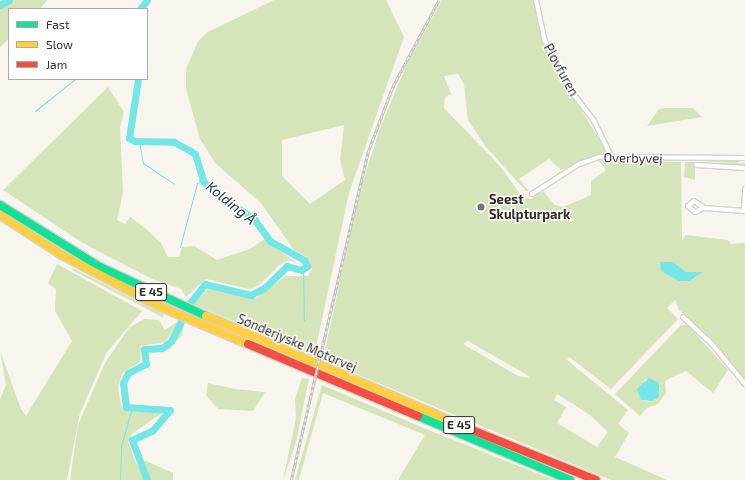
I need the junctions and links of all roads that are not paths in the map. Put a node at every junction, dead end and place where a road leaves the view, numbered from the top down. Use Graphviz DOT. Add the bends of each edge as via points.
graph roads {
  1 [pos="536,0"];
  2 [pos="611,156"];
  3 [pos="745,158"];
  4 [pos="696,165"];
  5 [pos="745,168"];
  6 [pos="745,189"];
  7 [pos="532,194"];
  8 [pos="0,205"];
  9 [pos="704,208"];
  10 [pos="745,211"];
  11 [pos="0,215"];
  12 [pos="683,317"];
  13 [pos="745,384"];
  14 [pos="570,480"];
  15 [pos="596,480"];
  1 -- 2 [label="street, Plovfuren" via="544,39 556,64 570,90 594,121"];
  2 -- 3 [label="street, Overbyvej"];
  2 -- 7 [label="street, Overbyvej" via="586,160"];
  4 -- 5 [label="street"];
  6 -- 10 [label="street"];
  8 -- 15 [label="highway, Sønderjyske Motorvej / E 45" via="100,267 147,290 431,414"];
  9 -- 10 [label="street"];
  11 -- 14 [label="highway, Sønderjyske Motorvej / E 45" via="62,256 159,306"];
  12 -- 13 [label="street" via="712,344"];
}
